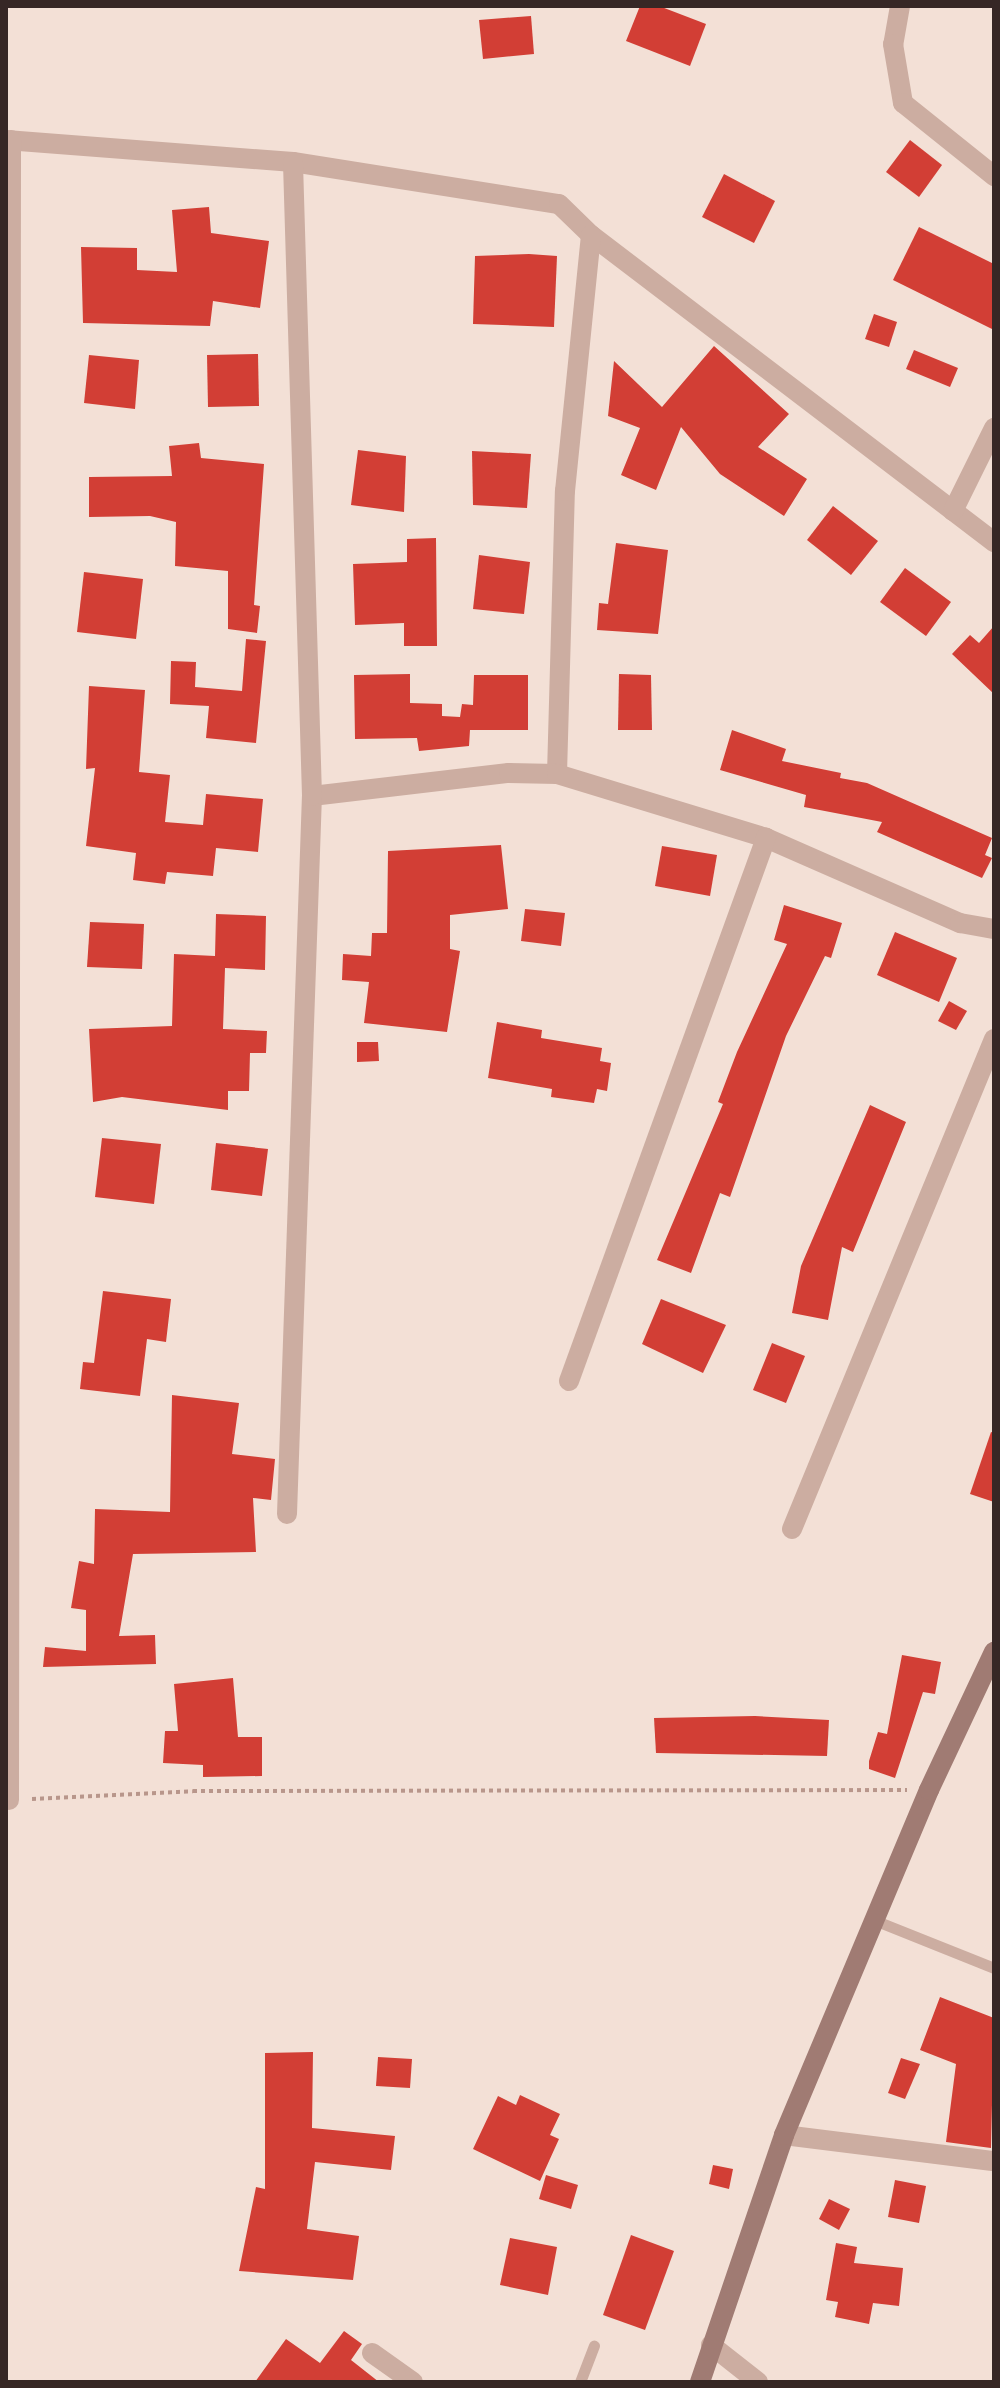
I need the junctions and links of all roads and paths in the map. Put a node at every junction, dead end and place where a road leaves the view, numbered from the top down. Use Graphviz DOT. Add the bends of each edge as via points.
graph roads {
  1 [pos="900,6"];
  2 [pos="8,140"];
  3 [pos="293,162"];
  4 [pos="994,176"];
  5 [pos="591,235"];
  6 [pos="8,419"];
  7 [pos="994,428"];
  8 [pos="953,511"];
  9 [pos="994,542"];
  10 [pos="557,774"];
  11 [pos="312,796"];
  12 [pos="766,838"];
  13 [pos="994,929"];
  14 [pos="994,1039"];
  15 [pos="569,1381"];
  16 [pos="287,1514"];
  17 [pos="792,1529"];
  18 [pos="994,1652"];
  19 [pos="929,1790"];
  20 [pos="9,1800"];
  21 [pos="874,1920"];
  22 [pos="994,1968"];
  23 [pos="784,2135"];
  24 [pos="994,2161"];
  25 [pos="711,2345"];
  26 [pos="594,2346"];
  27 [pos="372,2353"];
  28 [pos="413,2382"];
  29 [pos="580,2382"];
  30 [pos="700,2382"];
  31 [pos="758,2382"];
  1 -- 4 [label="street" via="893,44 903,103"];
  2 -- 3 [label="street"];
  2 -- 6 [label="street"];
  3 -- 5 [label="street" via="559,204"];
  3 -- 11 [label="street"];
  5 -- 8 [label="street"];
  5 -- 10 [label="street" via="565,491"];
  6 -- 20 [label="street"];
  7 -- 8 [label="street"];
  8 -- 9 [label="street"];
  10 -- 11 [label="street" via="509,773"];
  10 -- 12 [label="street"];
  11 -- 16 [label="street"];
  12 -- 13 [label="street" via="960,923"];
  12 -- 15 [label="street"];
  14 -- 17 [label="street"];
  18 -- 19 [label="main road"];
  19 -- 20 [label="path" via="225,1791"];
  19 -- 21 [label="main road"];
  21 -- 22 [label="lane"];
  21 -- 23 [label="main road"];
  23 -- 24 [label="street"];
  23 -- 25 [label="main road"];
  25 -- 30 [label="main road"];
  25 -- 31 [label="street"];
  26 -- 29 [label="lane"];
  27 -- 28 [label="street"];
}
